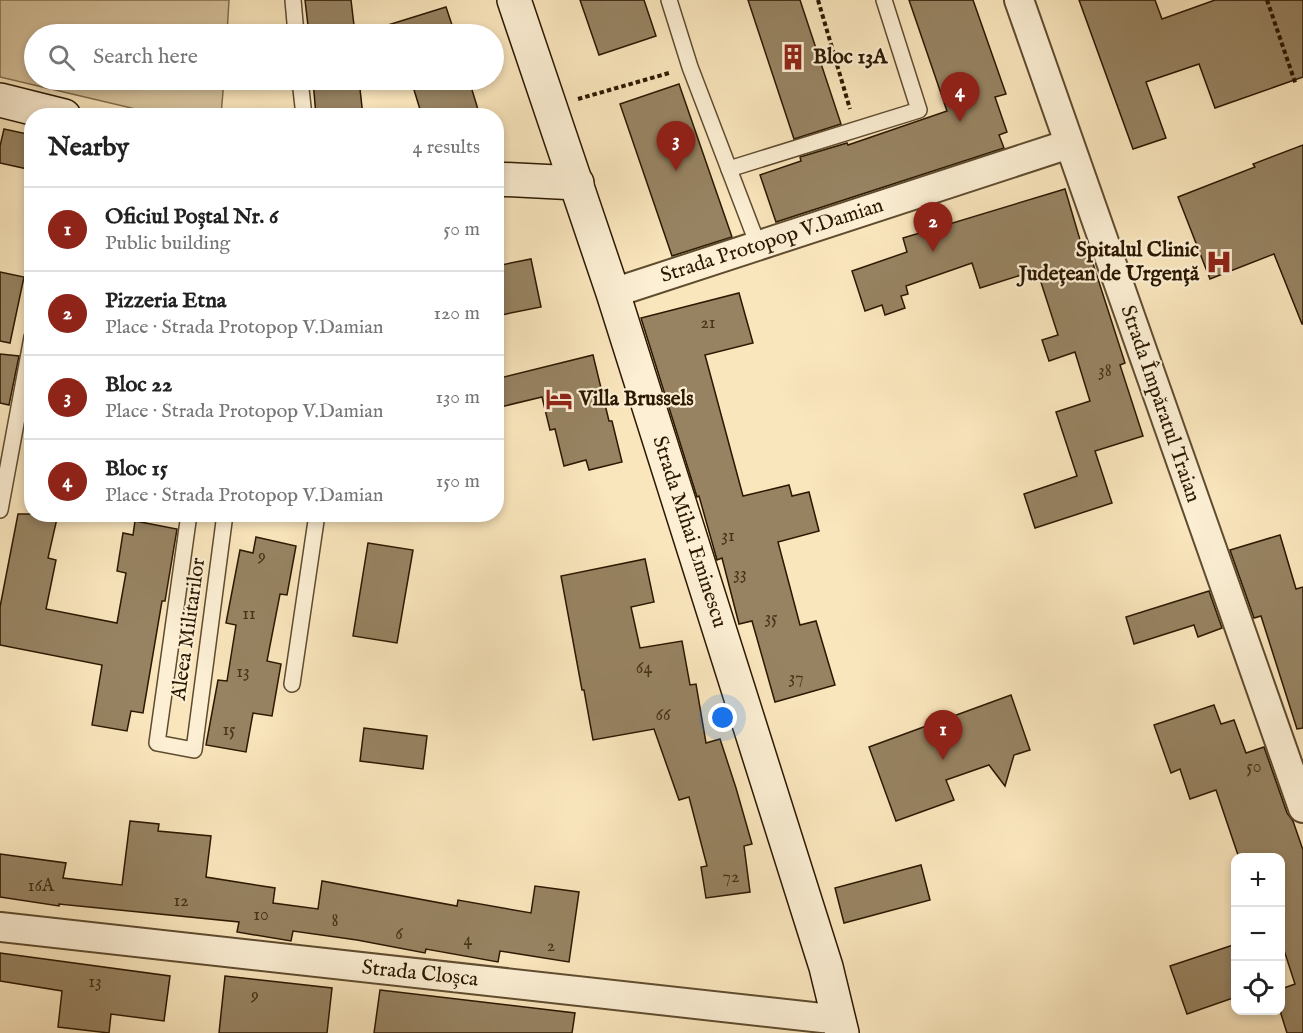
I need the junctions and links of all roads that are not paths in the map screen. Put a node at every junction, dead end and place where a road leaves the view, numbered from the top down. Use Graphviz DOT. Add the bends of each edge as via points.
graph roads {
  1 [pos="293,0"];
  2 [pos="514,0"];
  3 [pos="669,0"];
  4 [pos="884,0"];
  5 [pos="1019,0"];
  6 [pos="295,24"];
  7 [pos="301,90"];
  8 [pos="0,100"];
  9 [pos="32,108"];
  10 [pos="303,108"];
  11 [pos="1069,144"];
  12 [pos="729,169"];
  13 [pos="504,179"];
  14 [pos="577,183"];
  15 [pos="758,245"];
  16 [pos="613,293"];
  17 [pos="24,380"];
  18 [pos="0,510"];
  19 [pos="188,522"];
  20 [pos="224,522"];
  21 [pos="316,522"];
  22 [pos="292,684"];
  23 [pos="1303,808"];
  24 [pos="0,927"];
  25 [pos="841,1027"];
  1 -- 6 [label="lane"];
  2 -- 14 [label="street, Strada Mihai Eminescu"];
  3 -- 12 [label="lane"];
  4 -- 12 [label="lane" via="919,110"];
  5 -- 11 [label="street, Strada Împăratul Traian"];
  7 -- 10 [label="lane"];
  8 -- 9 [label="street"];
  11 -- 15 [label="street, Strada Protopop V.Damian"];
  11 -- 23 [label="street, Strada Împăratul Traian"];
  12 -- 15 [label="lane"];
  13 -- 14 [label="street"];
  14 -- 16 [label="street, Strada Mihai Eminescu"];
  15 -- 16 [label="street, Strada Protopop V.Damian"];
  16 -- 25 [label="street, Strada Mihai Eminescu" via="801,887"];
  17 -- 18 [label="lane"];
  19 -- 20 [label="lane, Aleea Militarilor" via="157,743 194,750"];
  21 -- 22 [label="lane"];
  24 -- 25 [label="street, Strada Cloșca"];
}
